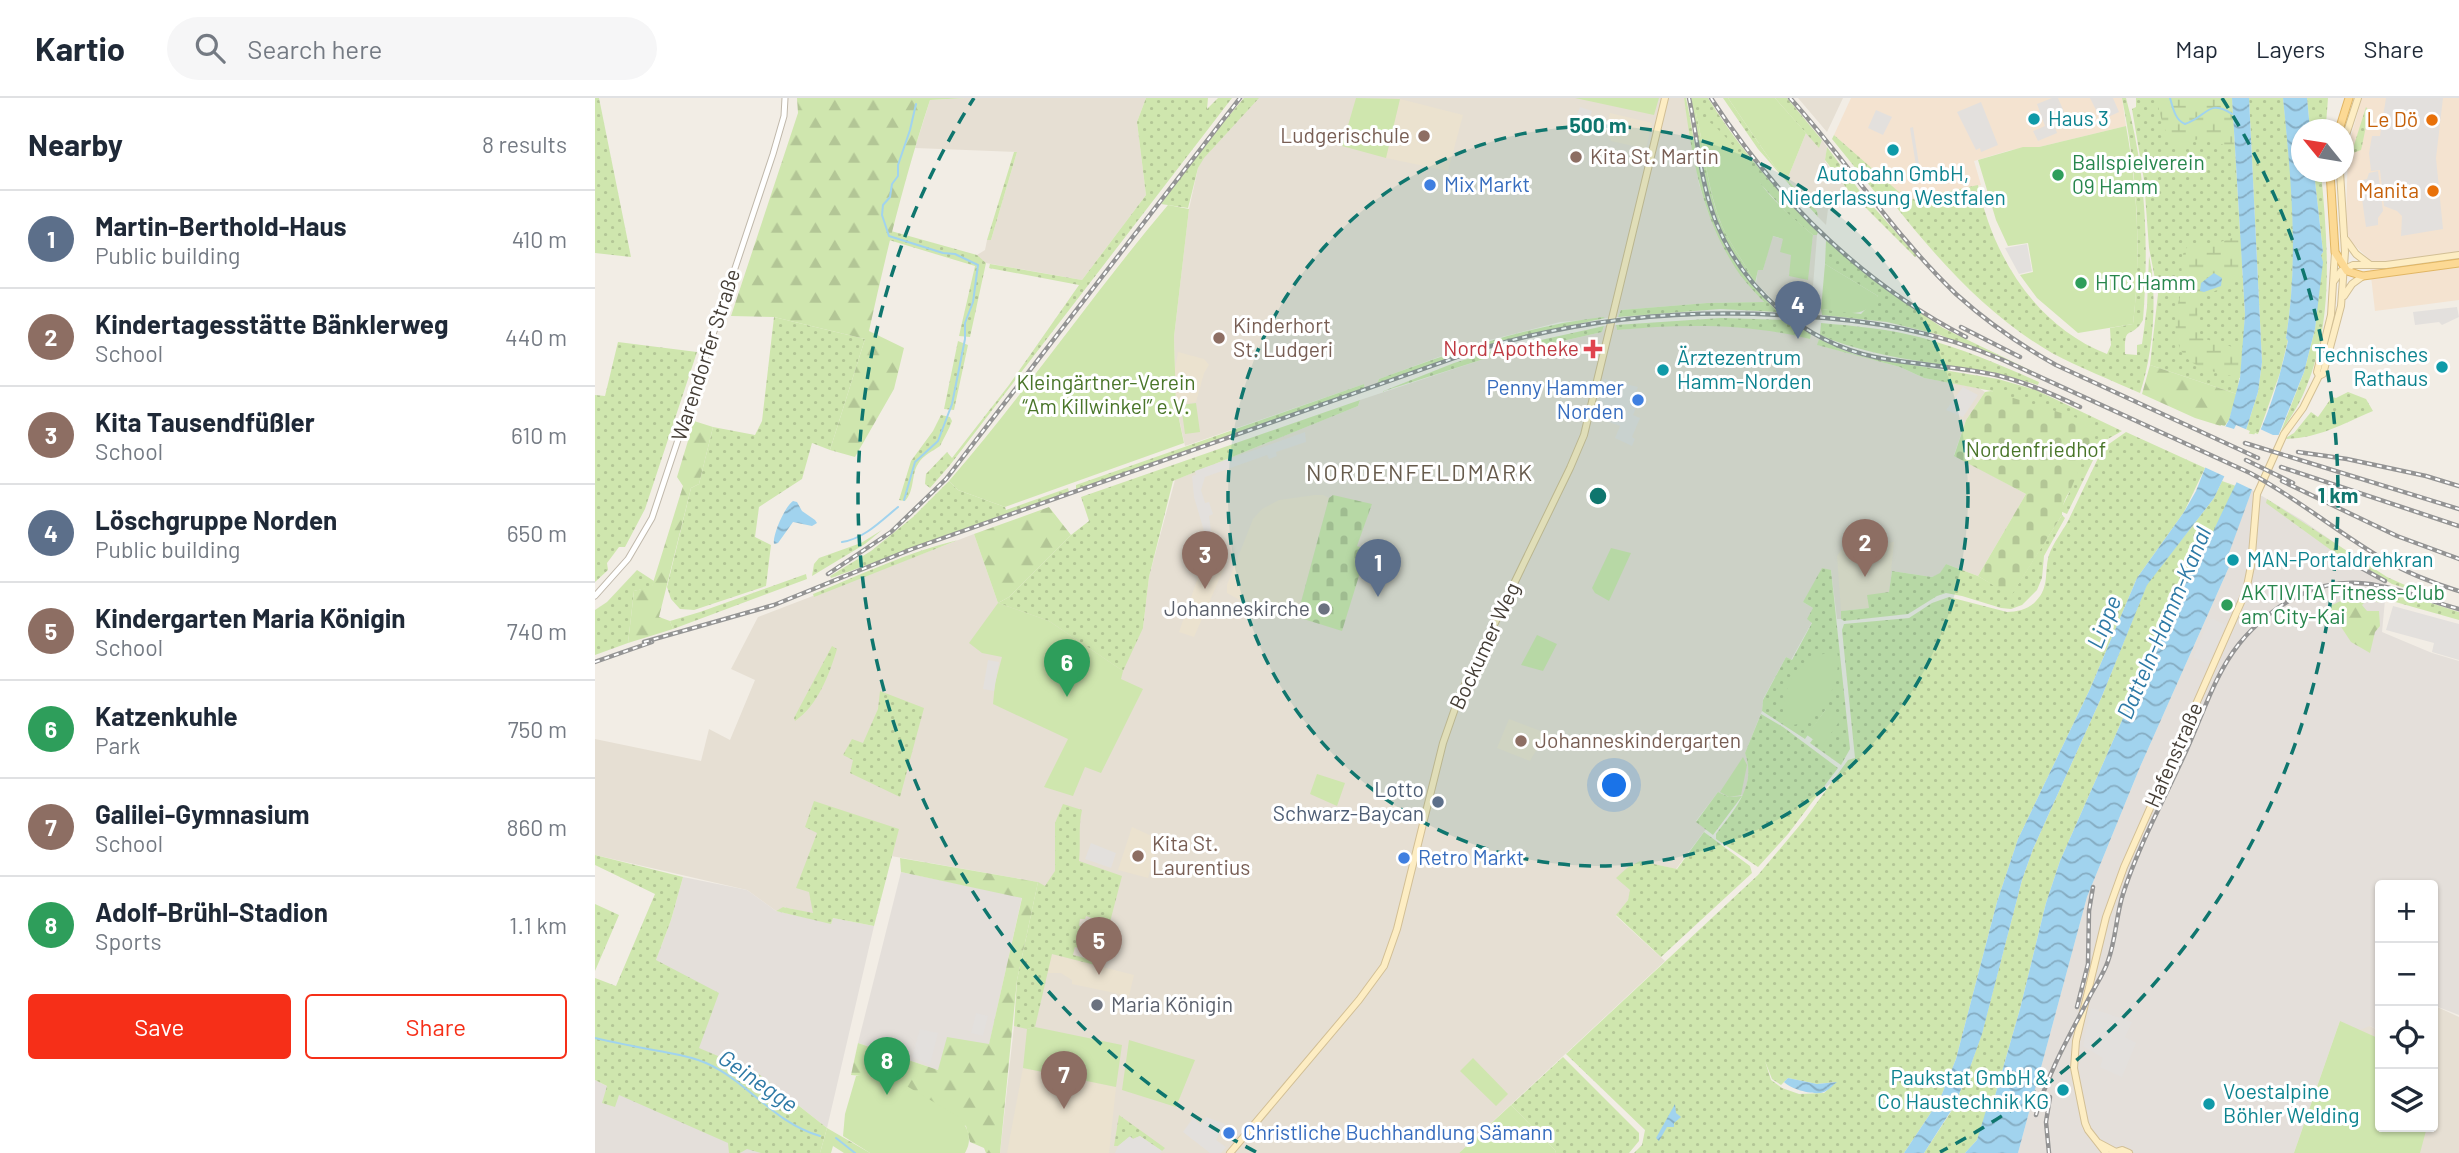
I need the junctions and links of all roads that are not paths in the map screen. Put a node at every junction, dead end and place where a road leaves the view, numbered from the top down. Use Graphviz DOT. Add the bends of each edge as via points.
graph roads {
  1 [pos="785,98"];
  2 [pos="1665,98"];
  3 [pos="2349,98"];
  4 [pos="2358,98"];
  5 [pos="2342,119"];
  6 [pos="2351,119"];
  7 [pos="2331,182"];
  8 [pos="2341,182"];
  9 [pos="2344,237"];
  10 [pos="2335,252"];
  11 [pos="2459,255"];
  12 [pos="2459,263"];
  13 [pos="2369,264"];
  14 [pos="2345,269"];
  15 [pos="2363,276"];
  16 [pos="2334,281"];
  17 [pos="2343,298"];
  18 [pos="2319,376"];
  19 [pos="595,596"];
  20 [pos="1230,1153"];
  21 [pos="2111,1153"];
  22 [pos="2129,1153"];
  1 -- 19 [label="street, Warendorfer Straße" via="773,154 652,517 628,559"];
  2 -- 20 [label="main road, Bockumer Weg" via="1584,435 1455,707 1390,952 1371,986"];
  3 -- 5 [label="main road"];
  4 -- 6 [label="main road"];
  7 -- 10 [label="main road, Hafenstraße"];
  8 -- 9 [label="main road, Hafenstraße"];
  9 -- 13 [label="main road"];
  9 -- 14 [label="main road, Hafenstraße"];
  10 -- 14 [label="main road"];
  10 -- 16 [label="main road, Hafenstraße"];
  11 -- 13 [label="main road"];
  12 -- 15 [label="main road"];
  13 -- 14 [label="main road"];
  14 -- 15 [label="main road"];
  14 -- 16 [label="main road"];
  14 -- 17 [label="main road, Hafenstraße"];
  15 -- 17 [label="main road"];
  16 -- 18 [label="main road, Hafenstraße"];
  17 -- 18 [label="main road, Hafenstraße"];
  18 -- 21 [label="main road, Hafenstraße" via="2284,434 2258,492 2246,592 2106,917 2074,1054 2085,1123"];
  21 -- 22 [label="main road"];
}
